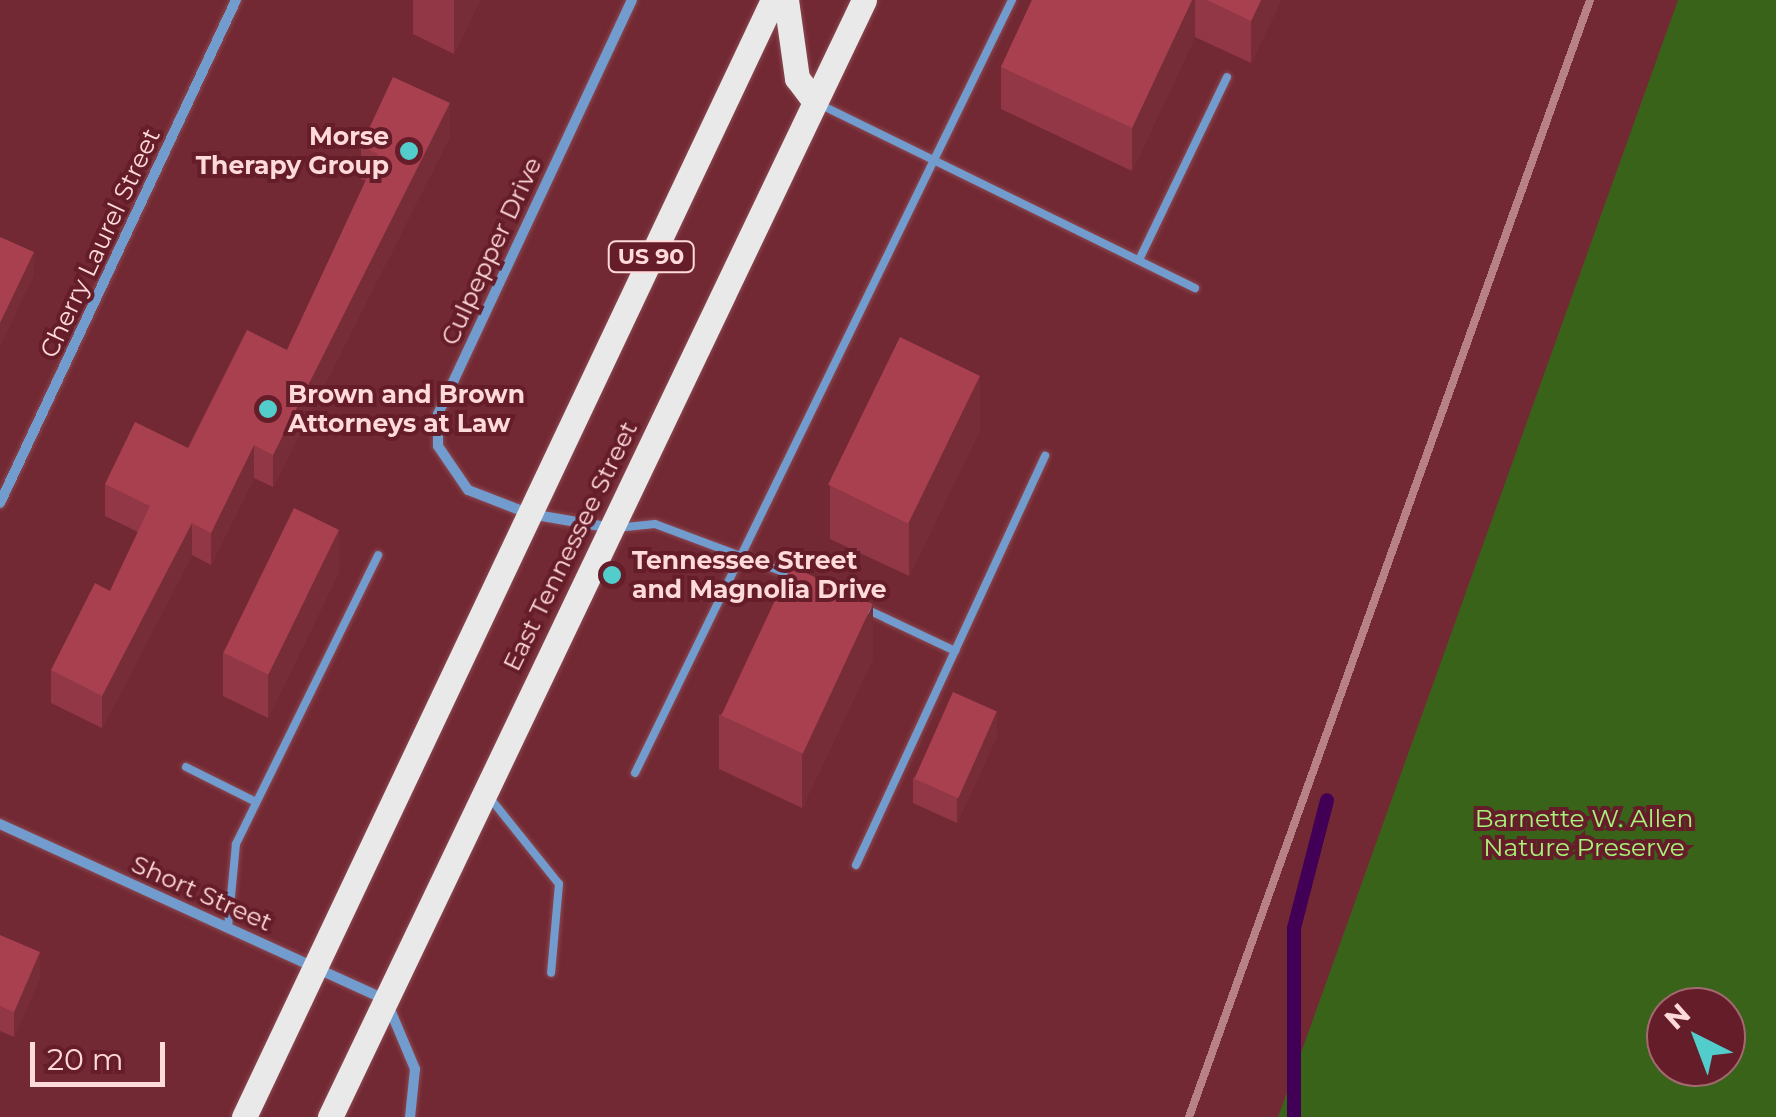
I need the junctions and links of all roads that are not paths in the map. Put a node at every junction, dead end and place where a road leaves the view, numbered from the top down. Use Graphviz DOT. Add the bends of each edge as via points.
graph roads {
  1 [pos="236,0"];
  2 [pos="632,0"];
  3 [pos="773,0"];
  4 [pos="786,0"];
  5 [pos="864,0"];
  6 [pos="1012,0"];
  7 [pos="1226,77"];
  8 [pos="815,102"];
  9 [pos="934,160"];
  10 [pos="1138,260"];
  11 [pos="1195,288"];
  12 [pos="1046,456"];
  13 [pos="0,504"];
  14 [pos="530,514"];
  15 [pos="612,528"];
  16 [pos="743,552"];
  17 [pos="378,555"];
  18 [pos="814,584"];
  19 [pos="849,601"];
  20 [pos="955,651"];
  21 [pos="186,767"];
  22 [pos="636,774"];
  23 [pos="485,792"];
  24 [pos="256,802"];
  25 [pos="0,824"];
  26 [pos="856,865"];
  27 [pos="228,927"];
  28 [pos="316,966"];
  29 [pos="551,973"];
  30 [pos="386,1000"];
  31 [pos="244,1117"];
  32 [pos="330,1117"];
  33 [pos="410,1117"];
  1 -- 13 [label="street, Cherry Laurel Street"];
  2 -- 14 [label="street, Culpepper Drive" via="438,414 448,469 491,503"];
  3 -- 14 [label="main road, East Tennessee Street / US 90"];
  4 -- 8 [label="main road" via="797,78"];
  5 -- 8 [label="main road, East Tennessee Street / US 90"];
  6 -- 9 [label="lane"];
  7 -- 10 [label="lane"];
  8 -- 9 [label="lane"];
  8 -- 15 [label="main road, East Tennessee Street / US 90"];
  9 -- 10 [label="lane"];
  9 -- 16 [label="lane"];
  10 -- 11 [label="lane"];
  12 -- 20 [label="lane"];
  14 -- 15 [label="street, Culpepper Drive"];
  14 -- 28 [label="main road, East Tennessee Street / US 90"];
  15 -- 16 [label="lane" via="655,524"];
  15 -- 23 [label="main road, East Tennessee Street / US 90"];
  16 -- 18 [label="lane"];
  16 -- 22 [label="lane"];
  17 -- 24 [label="lane"];
  19 -- 20 [label="lane"];
  20 -- 26 [label="lane"];
  21 -- 24 [label="lane"];
  23 -- 29 [label="lane" via="559,884"];
  23 -- 30 [label="main road, East Tennessee Street / US 90"];
  24 -- 27 [label="lane" via="228,869"];
  25 -- 27 [label="street, Short Street"];
  27 -- 28 [label="street, Short Street"];
  28 -- 30 [label="street, Short Street"];
  28 -- 31 [label="main road, East Tennessee Street / US 90"];
  30 -- 32 [label="main road, East Tennessee Street / US 90"];
  30 -- 33 [label="street" via="415,1069"];
}
